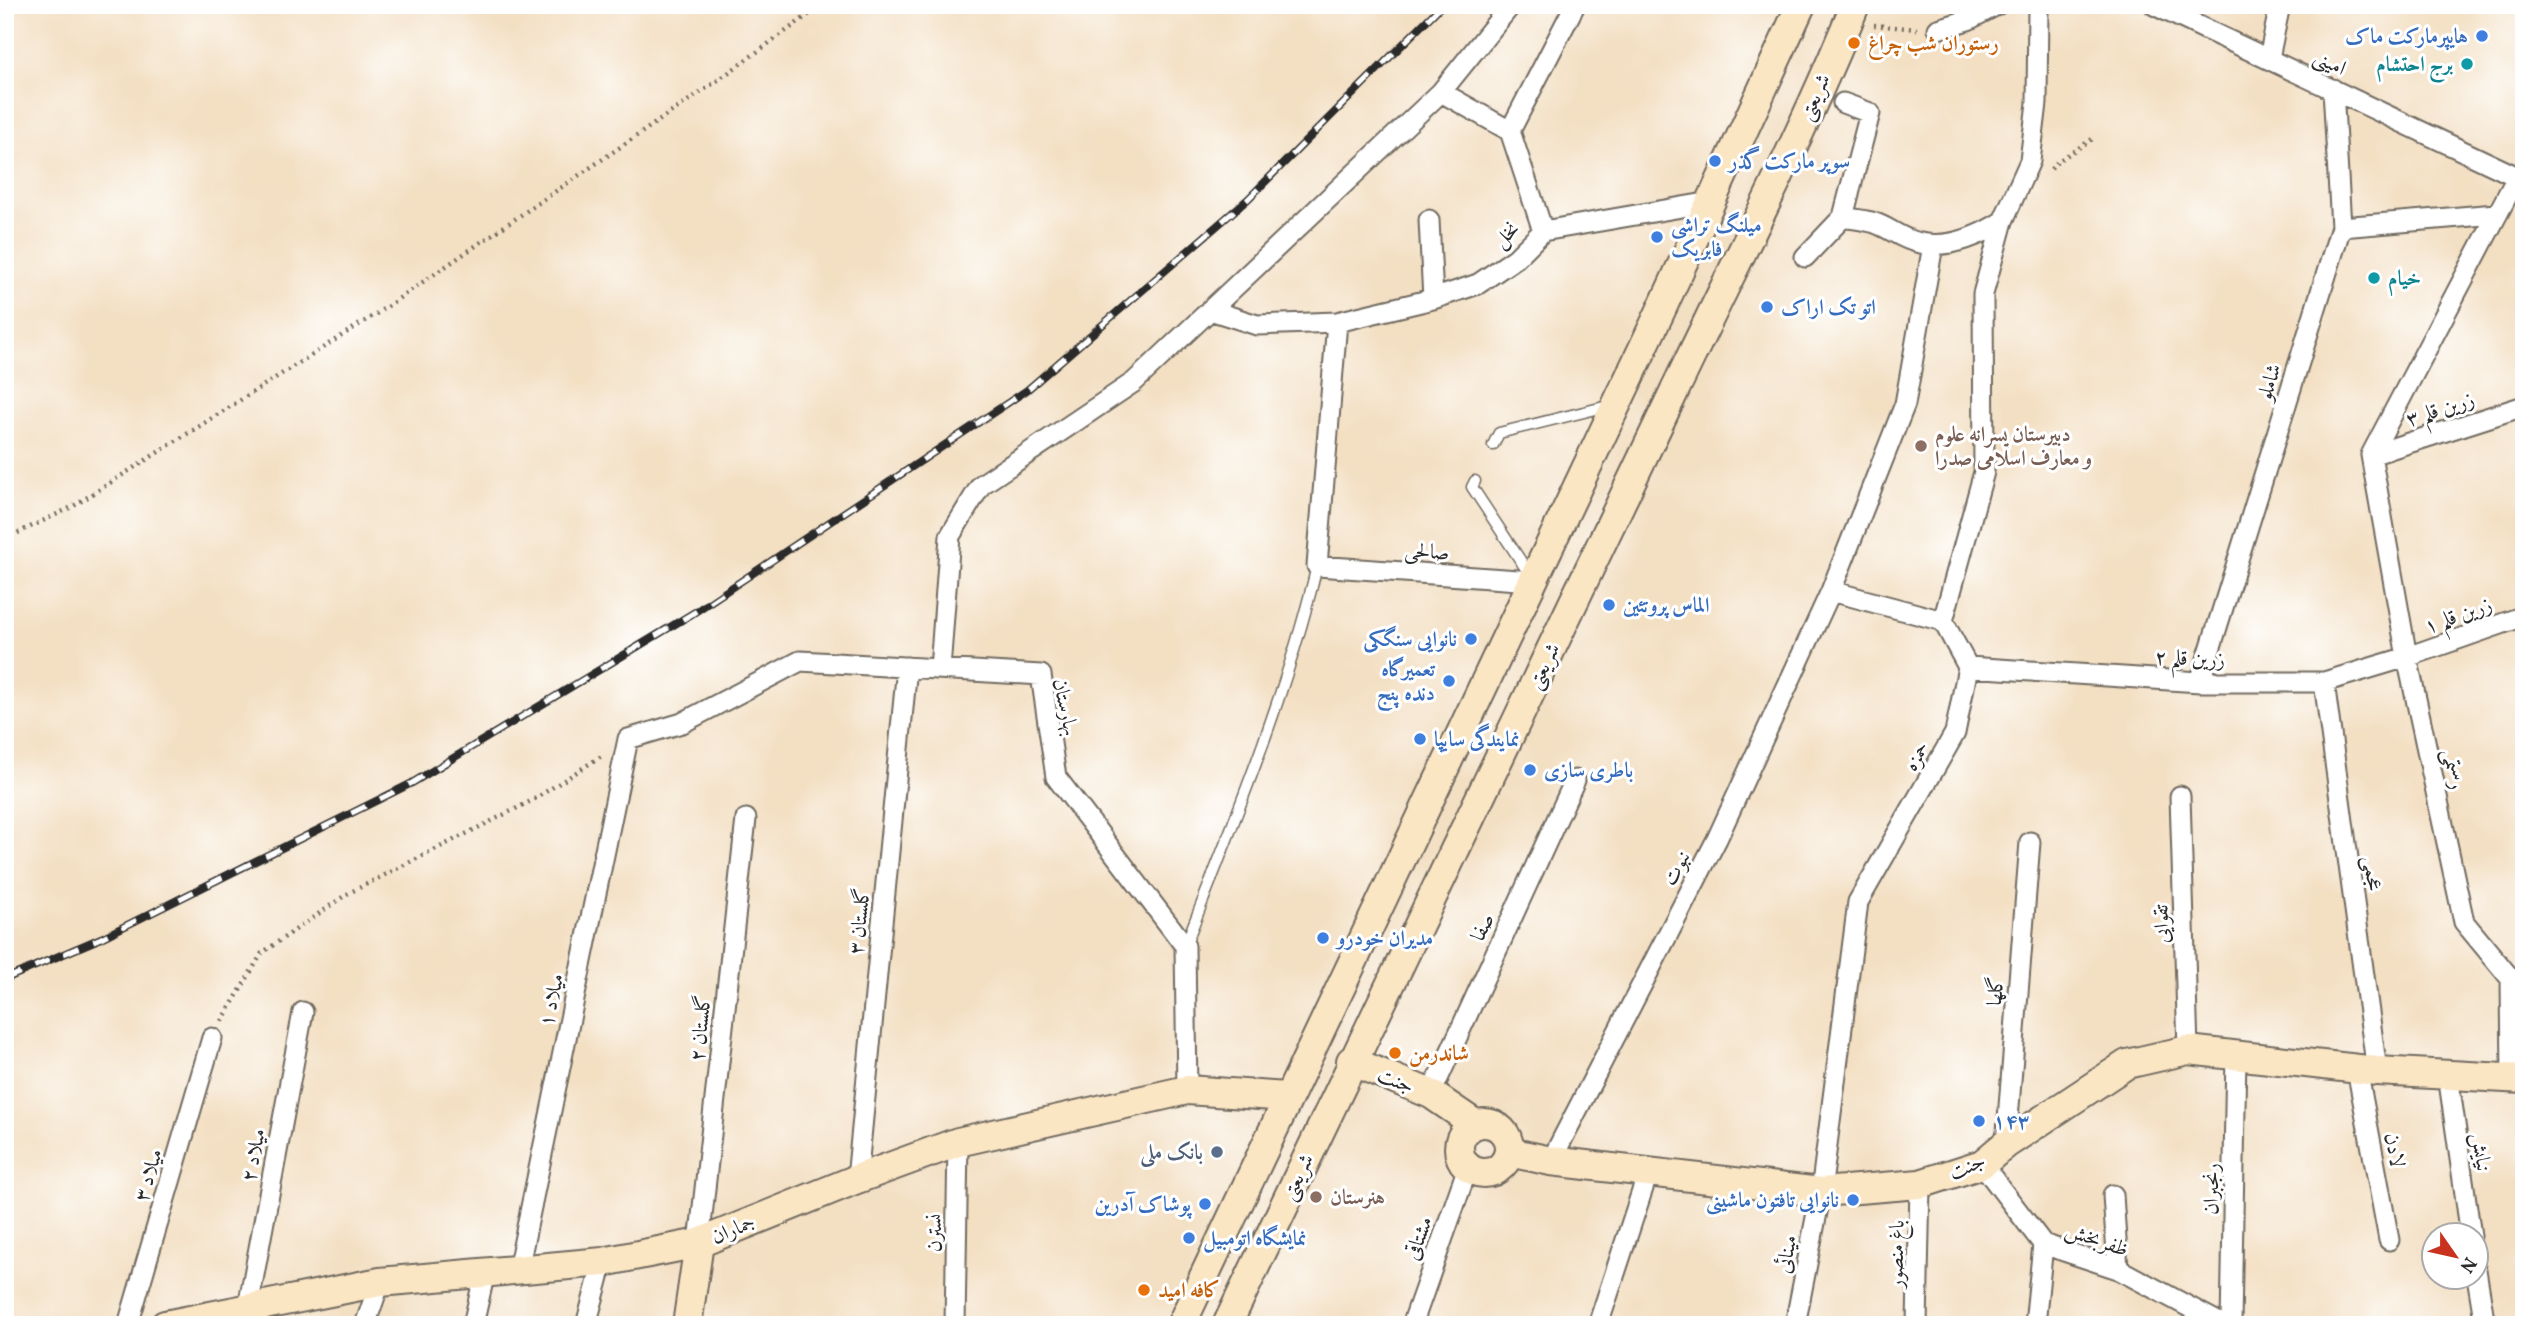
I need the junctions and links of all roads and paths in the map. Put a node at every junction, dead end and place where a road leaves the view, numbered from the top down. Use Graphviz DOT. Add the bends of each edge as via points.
graph roads {
  1 [pos="821,5"];
  2 [pos="1511,5"];
  3 [pos="1575,5"];
  4 [pos="1801,5"];
  5 [pos="1997,5"];
  6 [pos="2038,5"];
  7 [pos="2154,5"];
  8 [pos="2280,5"];
  9 [pos="1852,12"];
  10 [pos="1938,29"];
  11 [pos="2269,58"];
  12 [pos="2333,89"];
  13 [pos="1441,92"];
  14 [pos="1843,103"];
  15 [pos="1510,131"];
  16 [pos="2520,178"];
  17 [pos="1711,202"];
  18 [pos="2496,214"];
  19 [pos="1843,217"];
  20 [pos="1429,220"];
  21 [pos="2003,221"];
  22 [pos="2341,227"];
  23 [pos="1543,231"];
  24 [pos="1933,245"];
  25 [pos="1805,257"];
  26 [pos="1433,299"];
  27 [pos="1210,310"];
  28 [pos="1337,322"];
  29 [pos="1616,404"];
  30 [pos="2524,406"];
  31 [pos="1493,445"];
  32 [pos="2371,455"];
  33 [pos="1475,481"];
  34 [pos="5,538"];
  35 [pos="1317,566"];
  36 [pos="1533,581"];
  37 [pos="1831,591"];
  38 [pos="2524,616"];
  39 [pos="1943,621"];
  40 [pos="2407,657"];
  41 [pos="907,667"];
  42 [pos="1968,667"];
  43 [pos="940,669"];
  44 [pos="2200,682"];
  45 [pos="2325,682"];
  46 [pos="628,739"];
  47 [pos="1576,780"];
  48 [pos="2180,796"];
  49 [pos="746,819"];
  50 [pos="2030,842"];
  51 [pos="1185,946"];
  52 [pos="303,1013"];
  53 [pos="212,1038"];
  54 [pos="2188,1050"];
  55 [pos="2235,1054"];
  56 [pos="1351,1061"];
  57 [pos="2367,1070"];
  58 [pos="2448,1075"];
  59 [pos="2518,1078"];
  60 [pos="1187,1090"];
  61 [pos="1431,1094"];
  62 [pos="1287,1097"];
  63 [pos="1475,1124"];
  64 [pos="958,1142"];
  65 [pos="2006,1144"];
  66 [pos="1508,1152"];
  67 [pos="1551,1161"];
  68 [pos="1982,1164"];
  69 [pos="1468,1167"];
  70 [pos="1648,1173"];
  71 [pos="857,1179"];
  72 [pos="1920,1184"];
  73 [pos="1821,1192"];
  74 [pos="2113,1195"];
  75 [pos="2469,1222"];
  76 [pos="2389,1240"];
  77 [pos="699,1243"];
  78 [pos="2043,1244"];
  79 [pos="603,1262"];
  80 [pos="2118,1269"];
  81 [pos="518,1270"];
  82 [pos="485,1272"];
  83 [pos="380,1282"];
  84 [pos="2479,1292"];
  85 [pos="248,1307"];
  86 [pos="128,1325"];
  87 [pos="165,1325"];
  88 [pos="365,1325"];
  89 [pos="473,1325"];
  90 [pos="586,1325"];
  91 [pos="687,1325"];
  92 [pos="955,1325"];
  93 [pos="1181,1325"];
  94 [pos="1227,1325"];
  95 [pos="1412,1325"];
  96 [pos="1598,1325"];
  97 [pos="1795,1325"];
  98 [pos="1917,1325"];
  99 [pos="2035,1325"];
  100 [pos="2223,1325"];
  101 [pos="2231,1325"];
  102 [pos="2484,1325"];
  1 -- 34 [label="path" via="376,314 72,507"];
  2 -- 13 [label="street"];
  3 -- 15 [label="street"];
  4 -- 17 [label="main road, شریعتی"];
  5 -- 10 [label="street"];
  6 -- 21 [label="street" via="2037,103 2030,161"];
  7 -- 11 [label="street, امینی"];
  8 -- 11 [label="street"];
  9 -- 10 [label="path" via="1885,28"];
  9 -- 56 [label="main road, شریعتی" via="1604,541"];
  11 -- 12 [label="street, امینی"];
  12 -- 16 [label="street, امینی"];
  12 -- 22 [label="street, شاملو"];
  13 -- 15 [label="street"];
  13 -- 27 [label="street"];
  14 -- 19 [label="street" via="1870,113"];
  15 -- 23 [label="street"];
  16 -- 18 [label="street"];
  17 -- 23 [label="street, نخل"];
  17 -- 29 [label="main road, شریعتی"];
  18 -- 22 [label="street"];
  18 -- 32 [label="street"];
  19 -- 24 [label="street"];
  19 -- 25 [label="street"];
  20 -- 26 [label="street"];
  21 -- 24 [label="street" via="1981,235"];
  21 -- 39 [label="street" via="1983,294 1984,472"];
  22 -- 44 [label="street, شاملو"];
  23 -- 26 [label="street, نخل" via="1516,258 1478,284"];
  24 -- 37 [label="street, نبوت" via="1905,404"];
  26 -- 28 [label="street, نخل"];
  27 -- 28 [label="street, نخل" via="1257,325"];
  27 -- 43 [label="street" via="1134,382 981,485 950,536"];
  28 -- 35 [label="street"];
  29 -- 31 [label="lane" via="1499,433"];
  29 -- 36 [label="main road, شریعتی"];
  30 -- 32 [label="street, زرین قلم ۳"];
  32 -- 40 [label="street, رستمی"];
  33 -- 36 [label="lane" via="1472,487"];
  35 -- 36 [label="street, صالحی"];
  35 -- 51 [label="lane" via="1304,620 1240,808"];
  36 -- 62 [label="main road, شریعتی"];
  37 -- 39 [label="street"];
  37 -- 67 [label="street, نبوت" via="1717,839"];
  38 -- 40 [label="street, زرین قلم ۱"];
  39 -- 42 [label="street"];
  40 -- 45 [label="street, زرین قلم ۲"];
  40 -- 59 [label="street, رستمی" via="2464,922 2511,979"];
  41 -- 43 [label="street, بهارستان"];
  41 -- 46 [label="street, بهارستان" via="800,661 682,723"];
  41 -- 71 [label="street, گلستان ۳"];
  42 -- 44 [label="street, زرین قلم ۲"];
  42 -- 73 [label="street, حمزه" via="1955,733 1858,902"];
  43 -- 51 [label="street, بهارستان" via="1041,675 1056,777"];
  44 -- 45 [label="street, زرین قلم ۲"];
  45 -- 57 [label="street, عجمی"];
  46 -- 53 [label="path" via="533,800 347,894 262,953"];
  46 -- 81 [label="street, میلاد ۱"];
  47 -- 61 [label="street, صفا"];
  48 -- 54 [label="street, تقوایی"];
  49 -- 77 [label="street, گلستان ۲"];
  50 -- 65 [label="street, گلها"];
  51 -- 60 [label="street"];
  52 -- 85 [label="street, میلاد ۲"];
  53 -- 86 [label="street, میلاد ۳"];
  54 -- 55 [label="main road, جنت"];
  54 -- 65 [label="main road, جنت" via="2127,1064"];
  55 -- 57 [label="main road, جنت"];
  55 -- 101 [label="street, رنجبران"];
  56 -- 61 [label="main road, جنت"];
  56 -- 94 [label="main road, شریعتی"];
  57 -- 58 [label="main road, جنت"];
  57 -- 76 [label="street, لادن"];
  58 -- 59 [label="main road, جنت"];
  58 -- 75 [label="street, نیایش"];
  60 -- 62 [label="main road, جماران"];
  60 -- 64 [label="main road, جماران"];
  61 -- 63 [label="main road, جنت"];
  62 -- 93 [label="main road, شریعتی"];
  63 -- 66 [label="main road" via="1496,1126 1506,1137"];
  63 -- 69 [label="main road" via="1460,1140 1459,1155"];
  64 -- 71 [label="main road, جماران"];
  64 -- 92 [label="street, نسترن"];
  65 -- 68 [label="main road, جنت"];
  66 -- 67 [label="main road, جنت"];
  66 -- 69 [label="main road" via="1493,1171"];
  67 -- 70 [label="main road, جنت"];
  68 -- 72 [label="main road, جنت"];
  68 -- 78 [label="street, ظفربخش"];
  69 -- 95 [label="street, مشتاقی"];
  70 -- 73 [label="main road, جنت"];
  70 -- 96 [label="street"];
  71 -- 77 [label="main road, جماران"];
  72 -- 73 [label="main road, جنت"];
  72 -- 98 [label="street, باغ منصور"];
  73 -- 97 [label="street, مینائی"];
  74 -- 80 [label="street"];
  77 -- 79 [label="main road, جماران"];
  77 -- 91 [label="main road"];
  78 -- 80 [label="street, ظفربخش"];
  78 -- 99 [label="street"];
  79 -- 81 [label="main road, جماران"];
  79 -- 90 [label="street"];
  80 -- 100 [label="street, ظفربخش"];
  81 -- 82 [label="main road, جماران"];
  82 -- 83 [label="main road, جماران"];
  82 -- 89 [label="street"];
  83 -- 85 [label="main road, جماران"];
  83 -- 88 [label="street"];
  84 -- 102 [label="street"];
  85 -- 87 [label="main road, جماران"];
}
